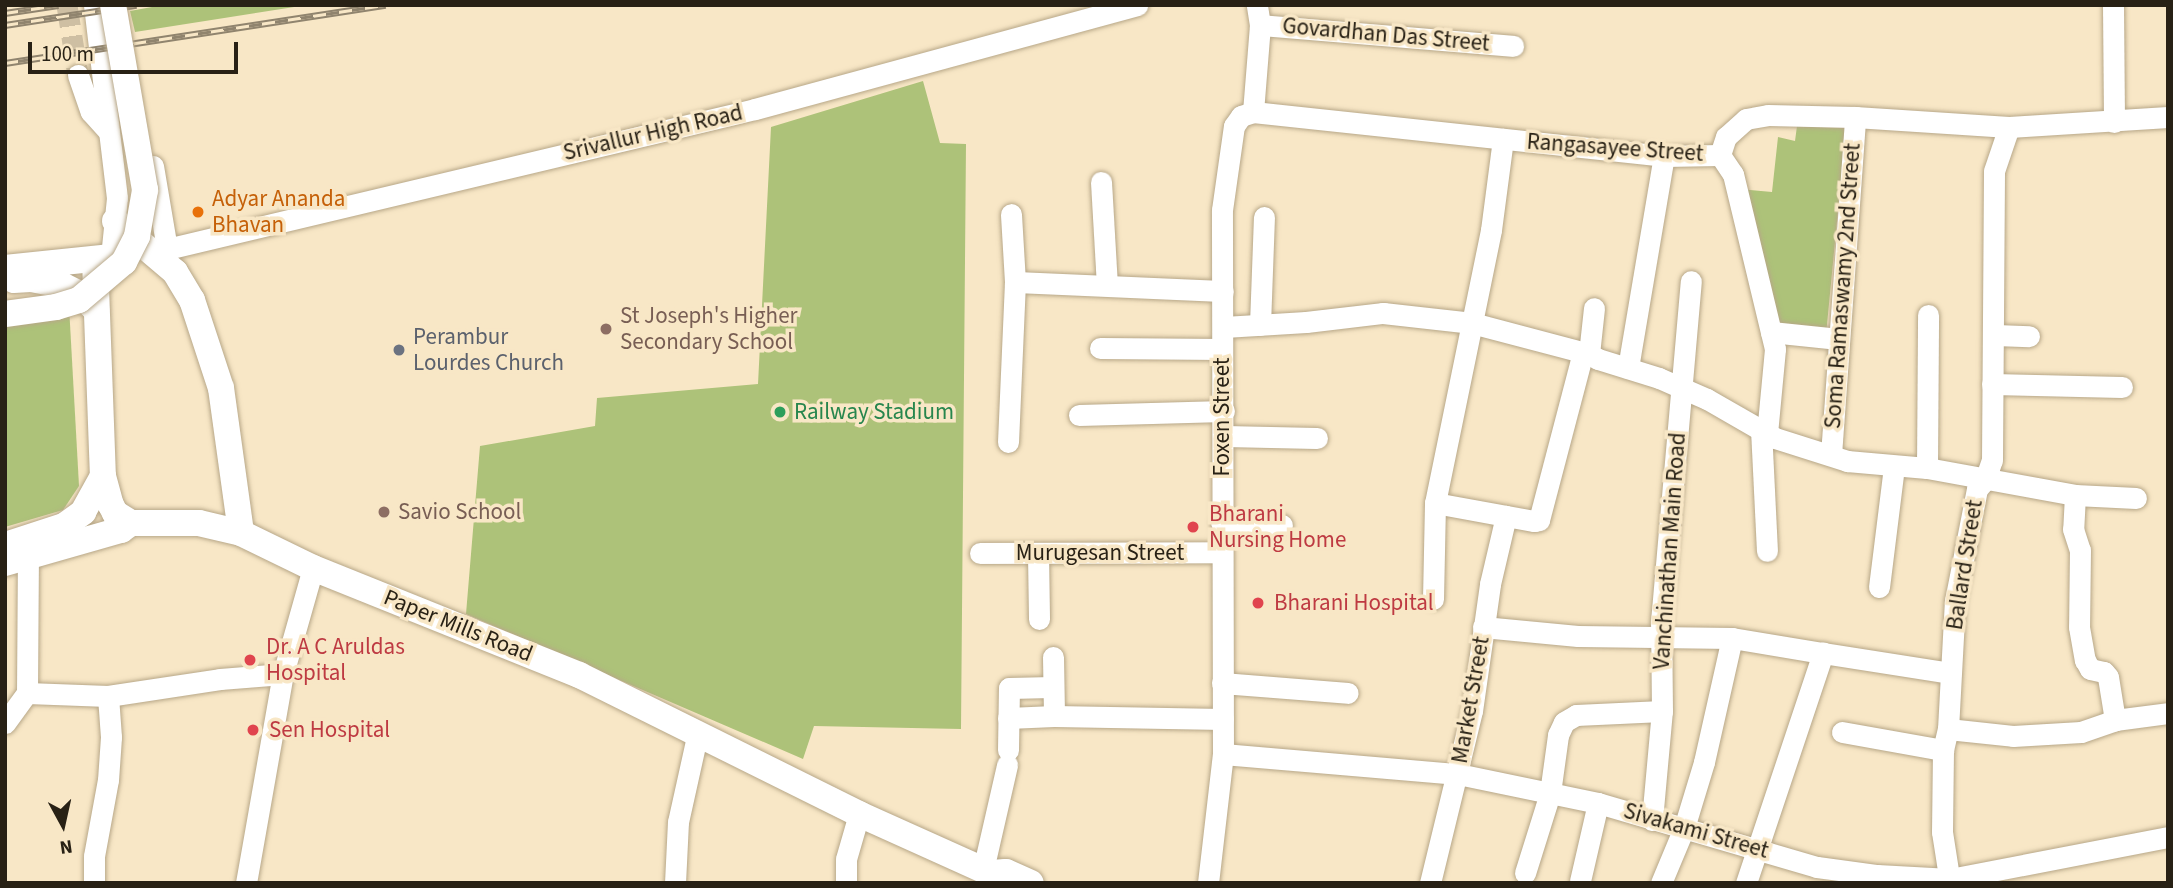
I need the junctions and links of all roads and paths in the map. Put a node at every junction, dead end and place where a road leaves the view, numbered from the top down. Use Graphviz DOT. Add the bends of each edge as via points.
graph roads {
  1 [pos="94,5"];
  2 [pos="101,5"];
  3 [pos="113,5"];
  4 [pos="124,5"];
  5 [pos="1137,5"];
  6 [pos="2113,5"];
  7 [pos="1258,15"];
  8 [pos="1513,47"];
  9 [pos="78,75"];
  10 [pos="1253,112"];
  11 [pos="1855,117"];
  12 [pos="2168,117"];
  13 [pos="2114,122"];
  14 [pos="2010,127"];
  15 [pos="109,132"];
  16 [pos="1503,139"];
  17 [pos="1720,155"];
  18 [pos="1664,156"];
  19 [pos="1101,182"];
  20 [pos="1011,214"];
  21 [pos="1264,217"];
  22 [pos="115,221"];
  23 [pos="160,250"];
  24 [pos="100,265"];
  25 [pos="5,268"];
  26 [pos="5,281"];
  27 [pos="1691,281"];
  28 [pos="1015,282"];
  29 [pos="1107,285"];
  30 [pos="1223,291"];
  31 [pos="5,298"];
  32 [pos="1594,307"];
  33 [pos="97,312"];
  34 [pos="5,314"];
  35 [pos="1928,315"];
  36 [pos="1472,323"];
  37 [pos="1260,325"];
  38 [pos="1224,327"];
  39 [pos="1771,332"];
  40 [pos="1995,335"];
  41 [pos="2029,336"];
  42 [pos="1839,339"];
  43 [pos="1100,348"];
  44 [pos="1222,349"];
  45 [pos="1586,353"];
  46 [pos="1628,368"];
  47 [pos="1992,384"];
  48 [pos="1681,387"];
  49 [pos="2122,387"];
  50 [pos="1224,411"];
  51 [pos="1079,415"];
  52 [pos="1764,431"];
  53 [pos="1224,436"];
  54 [pos="1317,438"];
  55 [pos="1008,442"];
  56 [pos="1831,455"];
  57 [pos="1894,466"];
  58 [pos="1927,468"];
  59 [pos="103,476"];
  60 [pos="1985,480"];
  61 [pos="2075,495"];
  62 [pos="2136,498"];
  63 [pos="1435,503"];
  64 [pos="1506,516"];
  65 [pos="1221,522"];
  66 [pos="131,523"];
  67 [pos="1282,525"];
  68 [pos="241,533"];
  69 [pos="1767,551"];
  70 [pos="1220,552"];
  71 [pos="980,553"];
  72 [pos="1038,554"];
  73 [pos="13,555"];
  74 [pos="313,568"];
  75 [pos="1879,586"];
  76 [pos="1433,599"];
  77 [pos="1040,619"];
  78 [pos="1483,627"];
  79 [pos="1661,635"];
  80 [pos="1732,638"];
  81 [pos="1823,653"];
  82 [pos="1053,657"];
  83 [pos="1950,673"];
  84 [pos="283,674"];
  85 [pos="1222,683"];
  86 [pos="1052,687"];
  87 [pos="27,693"];
  88 [pos="1348,693"];
  89 [pos="108,696"];
  90 [pos="1662,711"];
  91 [pos="2168,713"];
  92 [pos="1054,716"];
  93 [pos="1008,718"];
  94 [pos="1223,719"];
  95 [pos="2115,720"];
  96 [pos="5,723"];
  97 [pos="698,732"];
  98 [pos="1842,732"];
  99 [pos="1946,739"];
  100 [pos="1223,754"];
  101 [pos="1458,774"];
  102 [pos="1550,793"];
  103 [pos="1598,803"];
  104 [pos="859,814"];
  105 [pos="1652,820"];
  106 [pos="1685,828"];
  107 [pos="2168,837"];
  108 [pos="1757,848"];
  109 [pos="1525,873"];
  110 [pos="1007,878"];
  111 [pos="1580,881"];
  112 [pos="1950,881"];
  113 [pos="94,883"];
  114 [pos="246,883"];
  115 [pos="675,883"];
  116 [pos="846,883"];
  117 [pos="1208,883"];
  118 [pos="1430,883"];
  119 [pos="1661,883"];
  120 [pos="1746,883"];
  1 -- 15 [label="street"];
  2 -- 31 [label="main road" via="124,168 124,224 110,252 88,276 45,293"];
  3 -- 34 [label="main road, bridge" via="145,190 137,236 118,269 79,300"];
  4 -- 23 [label="street"];
  5 -- 23 [label="street, Srivallur High Road" via="755,109"];
  6 -- 13 [label="street"];
  7 -- 8 [label="street, Govardhan Das Street"];
  7 -- 10 [label="street"];
  9 -- 15 [label="street" via="91,112"];
  10 -- 16 [label="street, Rangasayee Street"];
  10 -- 30 [label="street, Foxen Street" via="1241,116 1234,126 1222,210"];
  11 -- 14 [label="street, Rangasayee Street"];
  11 -- 17 [label="street, Rangasayee Street" via="1746,118 1726,137"];
  11 -- 42 [label="street, Soma Ramaswamy 2nd Street"];
  12 -- 13 [label="street, Rangasayee Street"];
  13 -- 14 [label="street, Rangasayee Street"];
  14 -- 40 [label="street, Ballard Street" via="1994,171"];
  15 -- 22 [label="street" via="117,198"];
  16 -- 18 [label="street, Rangasayee Street"];
  16 -- 36 [label="street"];
  17 -- 18 [label="street, Rangasayee Street"];
  17 -- 39 [label="street" via="1733,174"];
  18 -- 46 [label="street"];
  19 -- 29 [label="street"];
  20 -- 28 [label="street"];
  21 -- 37 [label="street"];
  22 -- 23 [label="main road"];
  22 -- 24 [label="street"];
  23 -- 24 [label="main road"];
  23 -- 68 [label="main road" via="192,300 211,348"];
  24 -- 25 [label="main road"];
  24 -- 33 [label="main road"];
  26 -- 33 [label="main road" via="31,279 62,285 80,294"];
  27 -- 48 [label="street, Vanchinathan Main Road"];
  28 -- 29 [label="street"];
  28 -- 55 [label="street"];
  29 -- 30 [label="street"];
  30 -- 38 [label="street, Foxen Street"];
  32 -- 45 [label="street"];
  33 -- 59 [label="main road"];
  35 -- 58 [label="street"];
  36 -- 37 [label="street" via="1383,313"];
  36 -- 45 [label="street"];
  36 -- 63 [label="street"];
  37 -- 38 [label="street"];
  38 -- 44 [label="street, Foxen Street"];
  39 -- 42 [label="street"];
  39 -- 52 [label="street" via="1775,349"];
  40 -- 41 [label="street"];
  40 -- 47 [label="street, Ballard Street"];
  42 -- 56 [label="street, Soma Ramaswamy 2nd Street"];
  43 -- 44 [label="street"];
  44 -- 50 [label="street, Foxen Street"];
  45 -- 46 [label="street"];
  45 -- 64 [label="street" via="1541,518 1536,522"];
  46 -- 48 [label="street"];
  47 -- 49 [label="street"];
  47 -- 60 [label="street, Ballard Street" via="1992,460"];
  48 -- 52 [label="street"];
  48 -- 79 [label="street, Vanchinathan Main Road"];
  50 -- 51 [label="street"];
  50 -- 53 [label="street, Foxen Street"];
  52 -- 56 [label="street" via="1801,448"];
  52 -- 69 [label="street"];
  53 -- 54 [label="street"];
  53 -- 65 [label="street, Foxen Street"];
  56 -- 57 [label="street"];
  57 -- 58 [label="street"];
  57 -- 75 [label="street"];
  58 -- 60 [label="street"];
  59 -- 66 [label="main road" via="115,513"];
  59 -- 73 [label="main road" via="83,512"];
  60 -- 61 [label="street"];
  60 -- 83 [label="street, Ballard Street" via="1977,489 1957,588"];
  61 -- 62 [label="street"];
  61 -- 95 [label="street" via="2079,627 2090,669 2106,675"];
  63 -- 64 [label="street"];
  63 -- 76 [label="street"];
  64 -- 78 [label="street, Market Street"];
  65 -- 67 [label="street"];
  65 -- 70 [label="street, Foxen Street"];
  66 -- 68 [label="main road, Paper Mills Road" via="199,523"];
  66 -- 73 [label="main road" via="121,530"];
  68 -- 74 [label="main road, Paper Mills Road"];
  70 -- 72 [label="street, Murugesan Street"];
  70 -- 85 [label="street, Foxen Street"];
  71 -- 72 [label="street, Murugesan Street"];
  72 -- 77 [label="street"];
  73 -- 87 [label="street"];
  74 -- 84 [label="street"];
  74 -- 97 [label="main road, Paper Mills Road" via="579,675"];
  78 -- 79 [label="street" via="1587,637"];
  78 -- 101 [label="street, Market Street"];
  79 -- 80 [label="street"];
  79 -- 90 [label="street, Vanchinathan Main Road"];
  80 -- 81 [label="street"];
  80 -- 106 [label="street"];
  81 -- 83 [label="street"];
  81 -- 108 [label="street"];
  82 -- 86 [label="street"];
  83 -- 99 [label="street, Ballard Street"];
  84 -- 89 [label="street"];
  84 -- 114 [label="street"];
  85 -- 88 [label="street"];
  85 -- 94 [label="street, Foxen Street"];
  86 -- 92 [label="street"];
  86 -- 93 [label="street" via="1009,688"];
  87 -- 89 [label="street"];
  87 -- 96 [label="street"];
  89 -- 113 [label="street" via="108,780 94,856"];
  90 -- 102 [label="street" via="1576,715 1564,722"];
  90 -- 105 [label="street, Vanchinathan Main Road"];
  91 -- 95 [label="street"];
  92 -- 93 [label="street"];
  92 -- 94 [label="street"];
  93 -- 110 [label="street"];
  94 -- 100 [label="street, Foxen Street"];
  95 -- 99 [label="street" via="2081,732"];
  97 -- 104 [label="main road, Paper Mills Road"];
  97 -- 115 [label="street" via="678,822"];
  98 -- 99 [label="street"];
  99 -- 112 [label="street, Ballard Street" via="1942,832"];
  100 -- 101 [label="street, Sivakami Street"];
  100 -- 117 [label="street, Foxen Street"];
  101 -- 102 [label="street, Sivakami Street"];
  101 -- 118 [label="street, Market Street"];
  102 -- 103 [label="street, Sivakami Street"];
  102 -- 109 [label="street"];
  103 -- 105 [label="street, Sivakami Street"];
  103 -- 111 [label="street"];
  104 -- 110 [label="main road, Paper Mills Road"];
  104 -- 116 [label="street" via="846,859"];
  105 -- 106 [label="street, Sivakami Street"];
  106 -- 108 [label="street, Sivakami Street"];
  106 -- 119 [label="street"];
  107 -- 112 [label="street, Sivakami Street"];
  108 -- 112 [label="street, Sivakami Street" via="1817,867"];
  108 -- 120 [label="street"];
}
